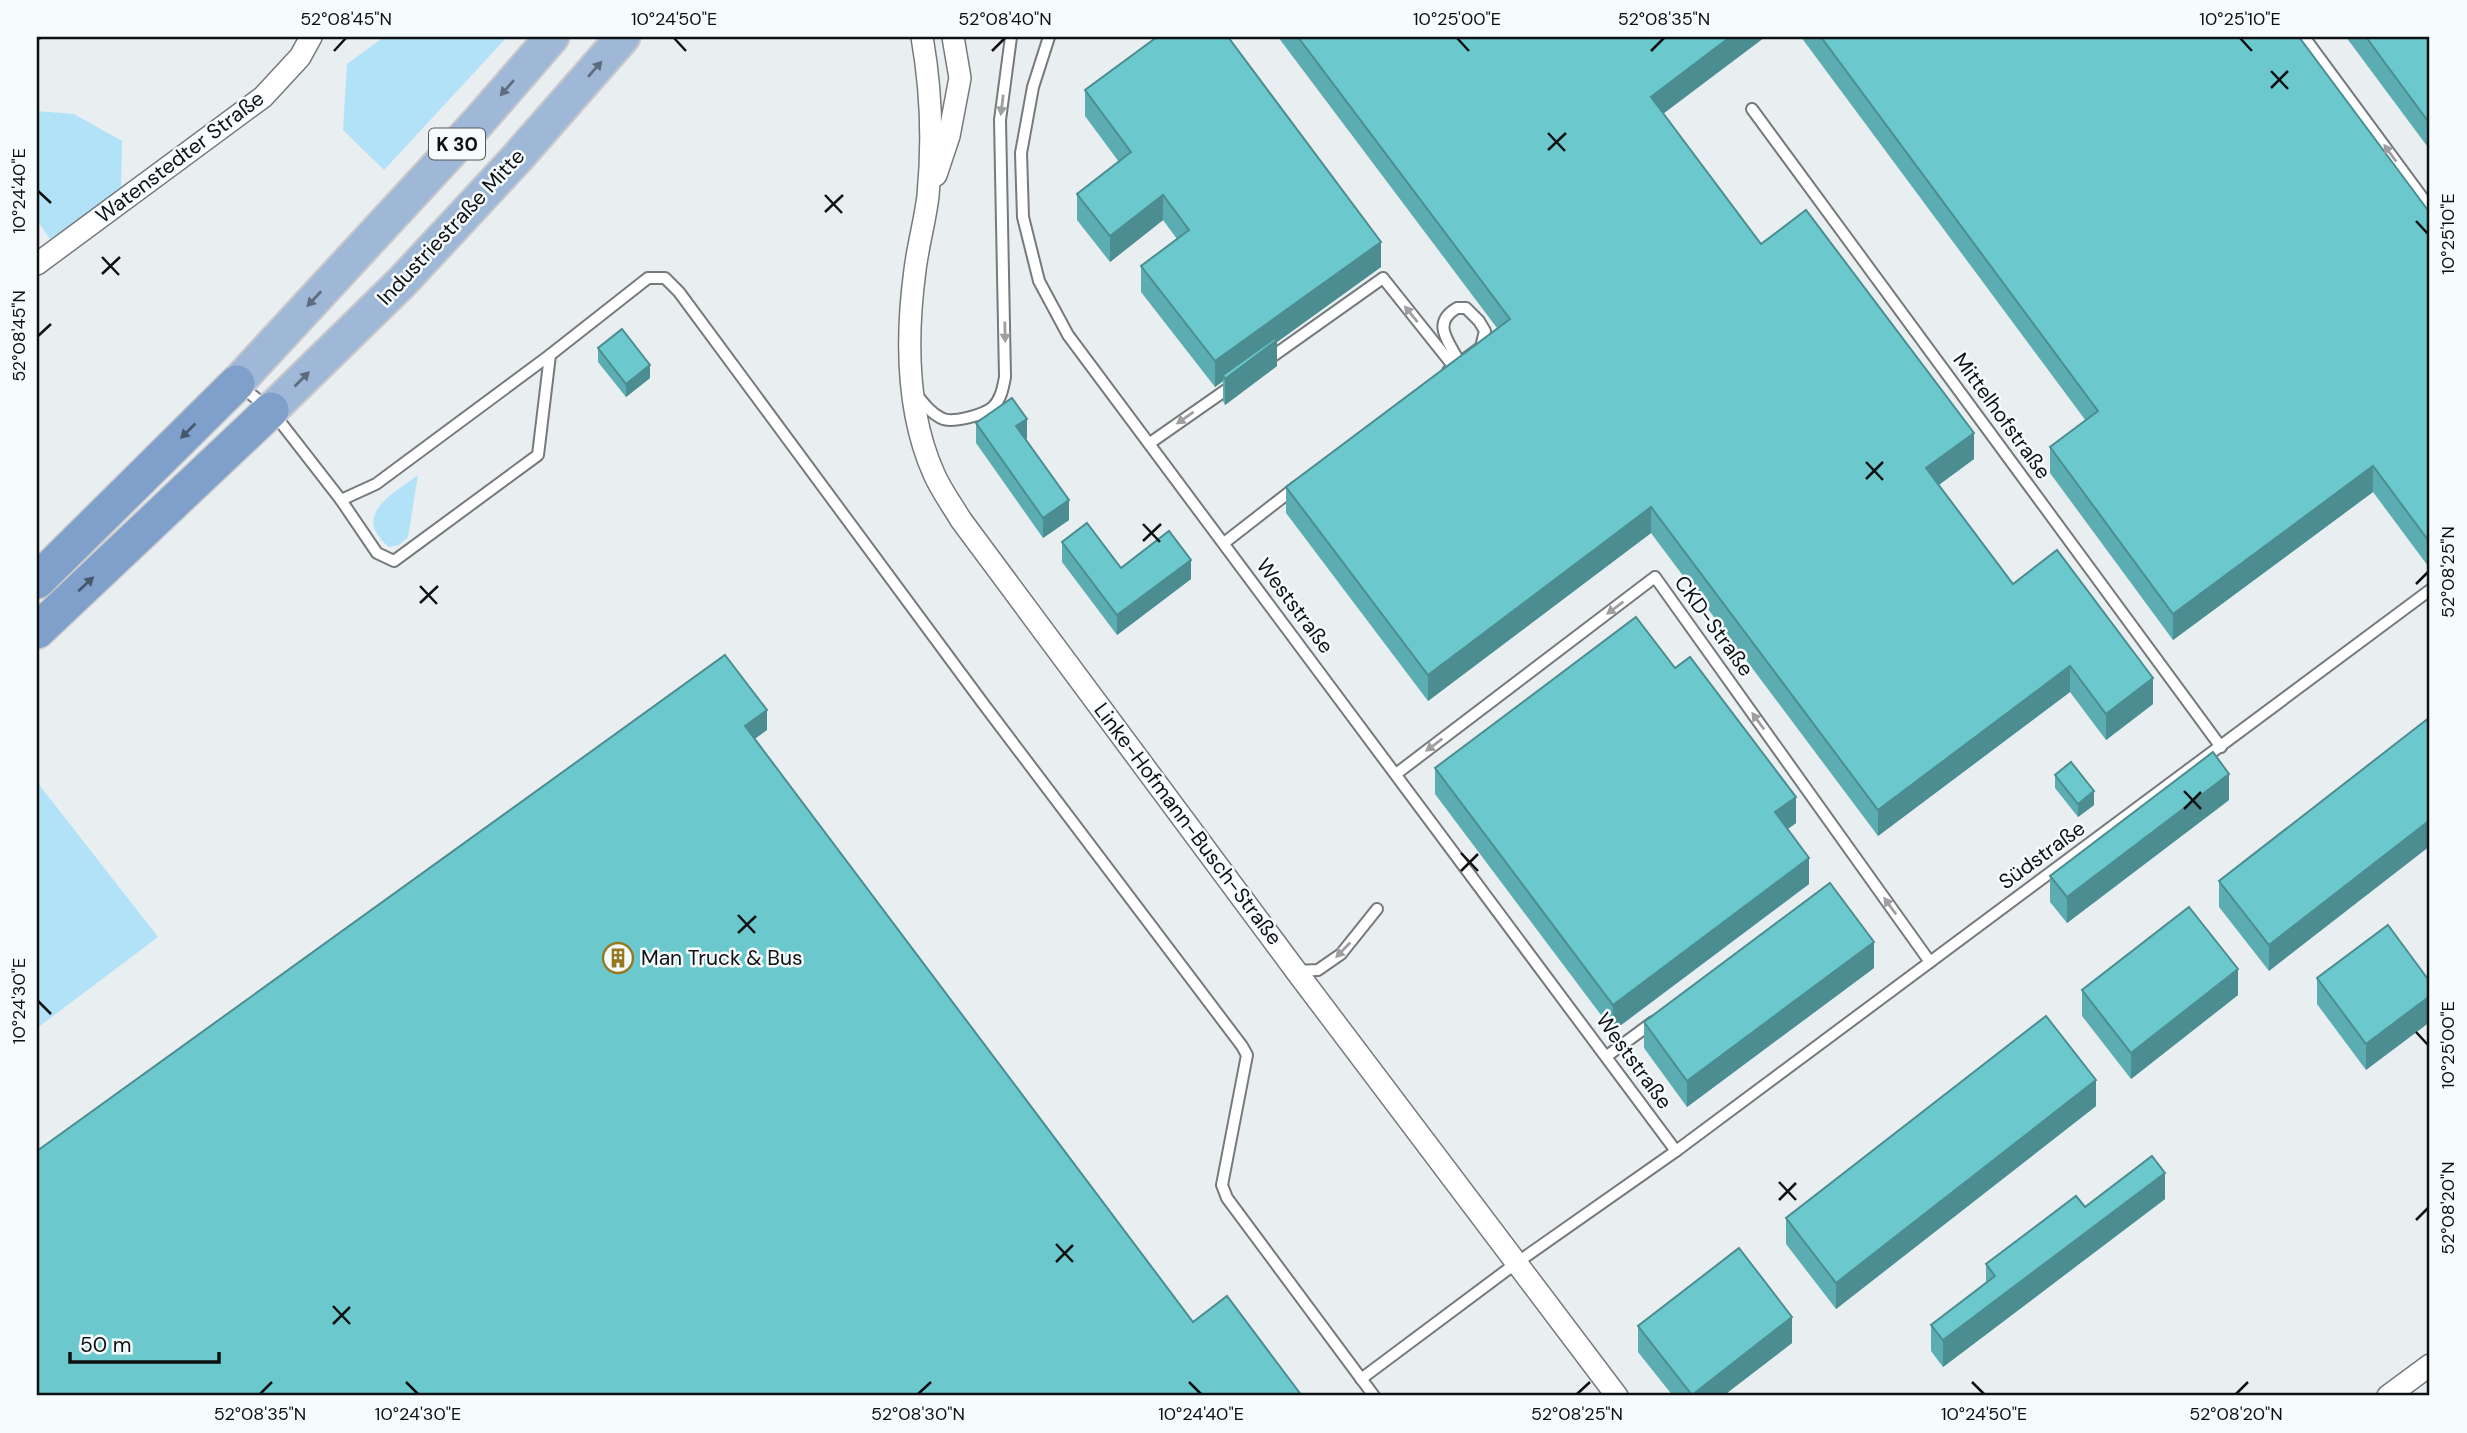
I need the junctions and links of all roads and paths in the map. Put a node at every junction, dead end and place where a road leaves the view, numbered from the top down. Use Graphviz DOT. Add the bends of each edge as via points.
graph roads {
  1 [pos="311,37"];
  2 [pos="552,37"];
  3 [pos="623,37"];
  4 [pos="922,37"];
  5 [pos="953,37"];
  6 [pos="1010,37"];
  7 [pos="1049,37"];
  8 [pos="2304,37"];
  9 [pos="1752,109"];
  10 [pos="928,197"];
  11 [pos="2430,208"];
  12 [pos="37,264"];
  13 [pos="550,355"];
  14 [pos="1258,367"];
  15 [pos="1454,367"];
  16 [pos="1443,376"];
  17 [pos="1239,380"];
  18 [pos="237,383"];
  19 [pos="911,386"];
  20 [pos="271,410"];
  21 [pos="1150,443"];
  22 [pos="1310,477"];
  23 [pos="341,500"];
  24 [pos="1224,543"];
  25 [pos="37,581"];
  26 [pos="2430,590"];
  27 [pos="37,631"];
  28 [pos="2221,747"];
  29 [pos="1396,774"];
  30 [pos="1377,909"];
  31 [pos="1930,962"];
  32 [pos="1296,971"];
  33 [pos="1659,1018"];
  34 [pos="1607,1056"];
  35 [pos="1676,1151"];
  36 [pos="1515,1264"];
  37 [pos="2430,1365"];
  38 [pos="1361,1379"];
  39 [pos="1374,1396"];
  40 [pos="1617,1396"];
  41 [pos="2388,1396"];
  1 -- 12 [label="street, Watenstedter Straße" via="300,57 263,97"];
  2 -- 18 [label="main road, K 30, one-way"];
  20 -- 3 [label="main road, Industriestraße Mitte / K 30, one-way" via="411,272"];
  4 -- 10 [label="street, Linke-Hofmann-Busch-Straße" via="929,99"];
  5 -- 10 [label="street, Linke-Hofmann-Busch-Straße" via="960,78 949,136"];
  6 -- 19 [label="lane, one-way" via="1000,120 1005,377 1001,396 992,408 958,421 943,420"];
  7 -- 21 [label="lane, Weststraße" via="1033,87 1021,153 1023,217 1039,281 1068,335"];
  11 -- 8 [label="lane, one-way"];
  9 -- 28 [label="lane, Mittelhofstraße"];
  10 -- 19 [label="street, Linke-Hofmann-Busch-Straße" via="915,270"];
  13 -- 23 [label="lane" via="376,484"];
  13 -- 23 [label="lane" via="537,455 394,561 377,553"];
  13 -- 38 [label="lane" via="648,278 665,278 679,292 1242,1046 1247,1055 1223,1185 1227,1198"];
  15 -- 14 [label="lane, one-way" via="1383,278"];
  15 -- 15 [label="lane" via="1484,340 1485,331 1466,308 1449,313 1443,325 1456,356"];
  15 -- 16 [label="lane"];
  17 -- 21 [label="lane, one-way"];
  18 -- 20 [label="lane"];
  18 -- 25 [label="highway, K 30, one-way"];
  19 -- 32 [label="street, Linke-Hofmann-Busch-Straße" via="934,475 961,520"];
  20 -- 23 [label="lane"];
  27 -- 20 [label="highway, Industriestraße Mitte / K 30, one-way"];
  21 -- 24 [label="lane, Weststraße"];
  22 -- 24 [label="lane"];
  24 -- 29 [label="lane, Weststraße"];
  26 -- 28 [label="lane, Südstraße"];
  28 -- 31 [label="lane, Südstraße"];
  31 -- 29 [label="lane, CKD-Straße, one-way" via="1655,577"];
  29 -- 34 [label="lane, Weststraße"];
  30 -- 32 [label="lane, one-way" via="1341,954 1318,970"];
  31 -- 35 [label="lane, Südstraße"];
  32 -- 36 [label="street, Linke-Hofmann-Busch-Straße"];
  33 -- 34 [label="lane"];
  34 -- 35 [label="lane, Weststraße"];
  35 -- 36 [label="lane, Südstraße"];
  36 -- 38 [label="lane, Südstraße"];
  36 -- 40 [label="street, Linke-Hofmann-Busch-Straße"];
  37 -- 41 [label="street"];
  38 -- 39 [label="lane"];
}
